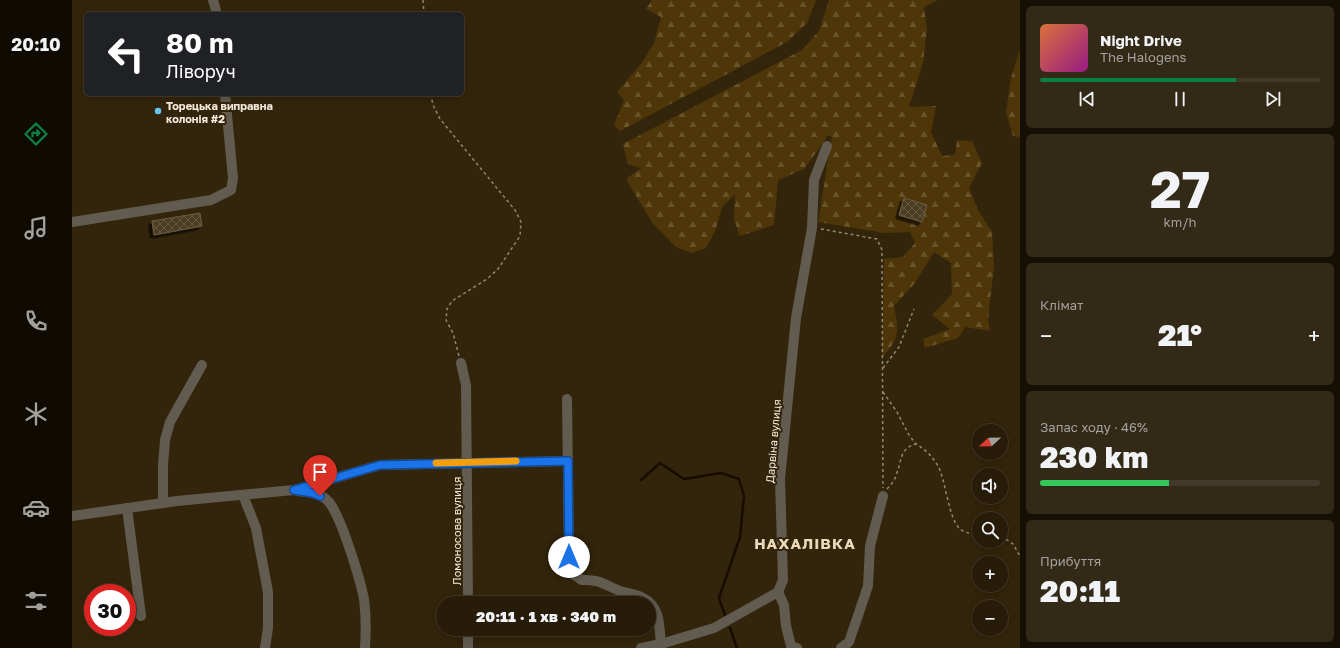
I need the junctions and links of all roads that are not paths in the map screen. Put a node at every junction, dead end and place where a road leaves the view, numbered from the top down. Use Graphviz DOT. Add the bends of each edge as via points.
graph roads {
  1 [pos="213,0"];
  2 [pos="216,12"];
  3 [pos="225,96"];
  4 [pos="826,146"];
  5 [pos="72,222"];
  6 [pos="461,363"];
  7 [pos="202,365"];
  8 [pos="567,399"];
  9 [pos="568,461"];
  10 [pos="467,462"];
  11 [pos="294,490"];
  12 [pos="243,495"];
  13 [pos="883,496"];
  14 [pos="163,503"];
  15 [pos="127,508"];
  16 [pos="72,516"];
  17 [pos="778,592"];
  18 [pos="468,596"];
  19 [pos="141,616"];
  20 [pos="468,636"];
  21 [pos="661,644"];
  22 [pos="794,647"];
  23 [pos="265,648"];
  24 [pos="366,648"];
  25 [pos="468,648"];
  26 [pos="641,648"];
  27 [pos="841,648"];
  1 -- 2 [label="street"];
  3 -- 5 [label="street" via="231,190 211,200"];
  4 -- 17 [label="street, Дарвіна вулиця" via="814,180 812,228 796,318 780,480 783,580"];
  6 -- 10 [label="street, Ломоносова вулиця" via="466,385"];
  7 -- 14 [label="street" via="170,422 165,440"];
  8 -- 9 [label="street"];
  9 -- 10 [label="street"];
  9 -- 21 [label="street" via="569,557 573,574 582,580 591,579 605,583 652,603 658,614"];
  10 -- 11 [label="street" via="380,465"];
  10 -- 18 [label="street, Ломоносова вулиця"];
  11 -- 12 [label="street"];
  11 -- 24 [label="street" via="313,493 328,500 338,518 364,599"];
  12 -- 14 [label="street"];
  12 -- 23 [label="street" via="256,528 268,592"];
  13 -- 27 [label="street" via="870,546 868,586 849,642"];
  14 -- 15 [label="street"];
  15 -- 16 [label="street"];
  15 -- 19 [label="street"];
  17 -- 21 [label="street" via="714,628"];
  17 -- 22 [label="street" via="784,605 786,626"];
  20 -- 25 [label="street"];
  21 -- 26 [label="street"];
}
